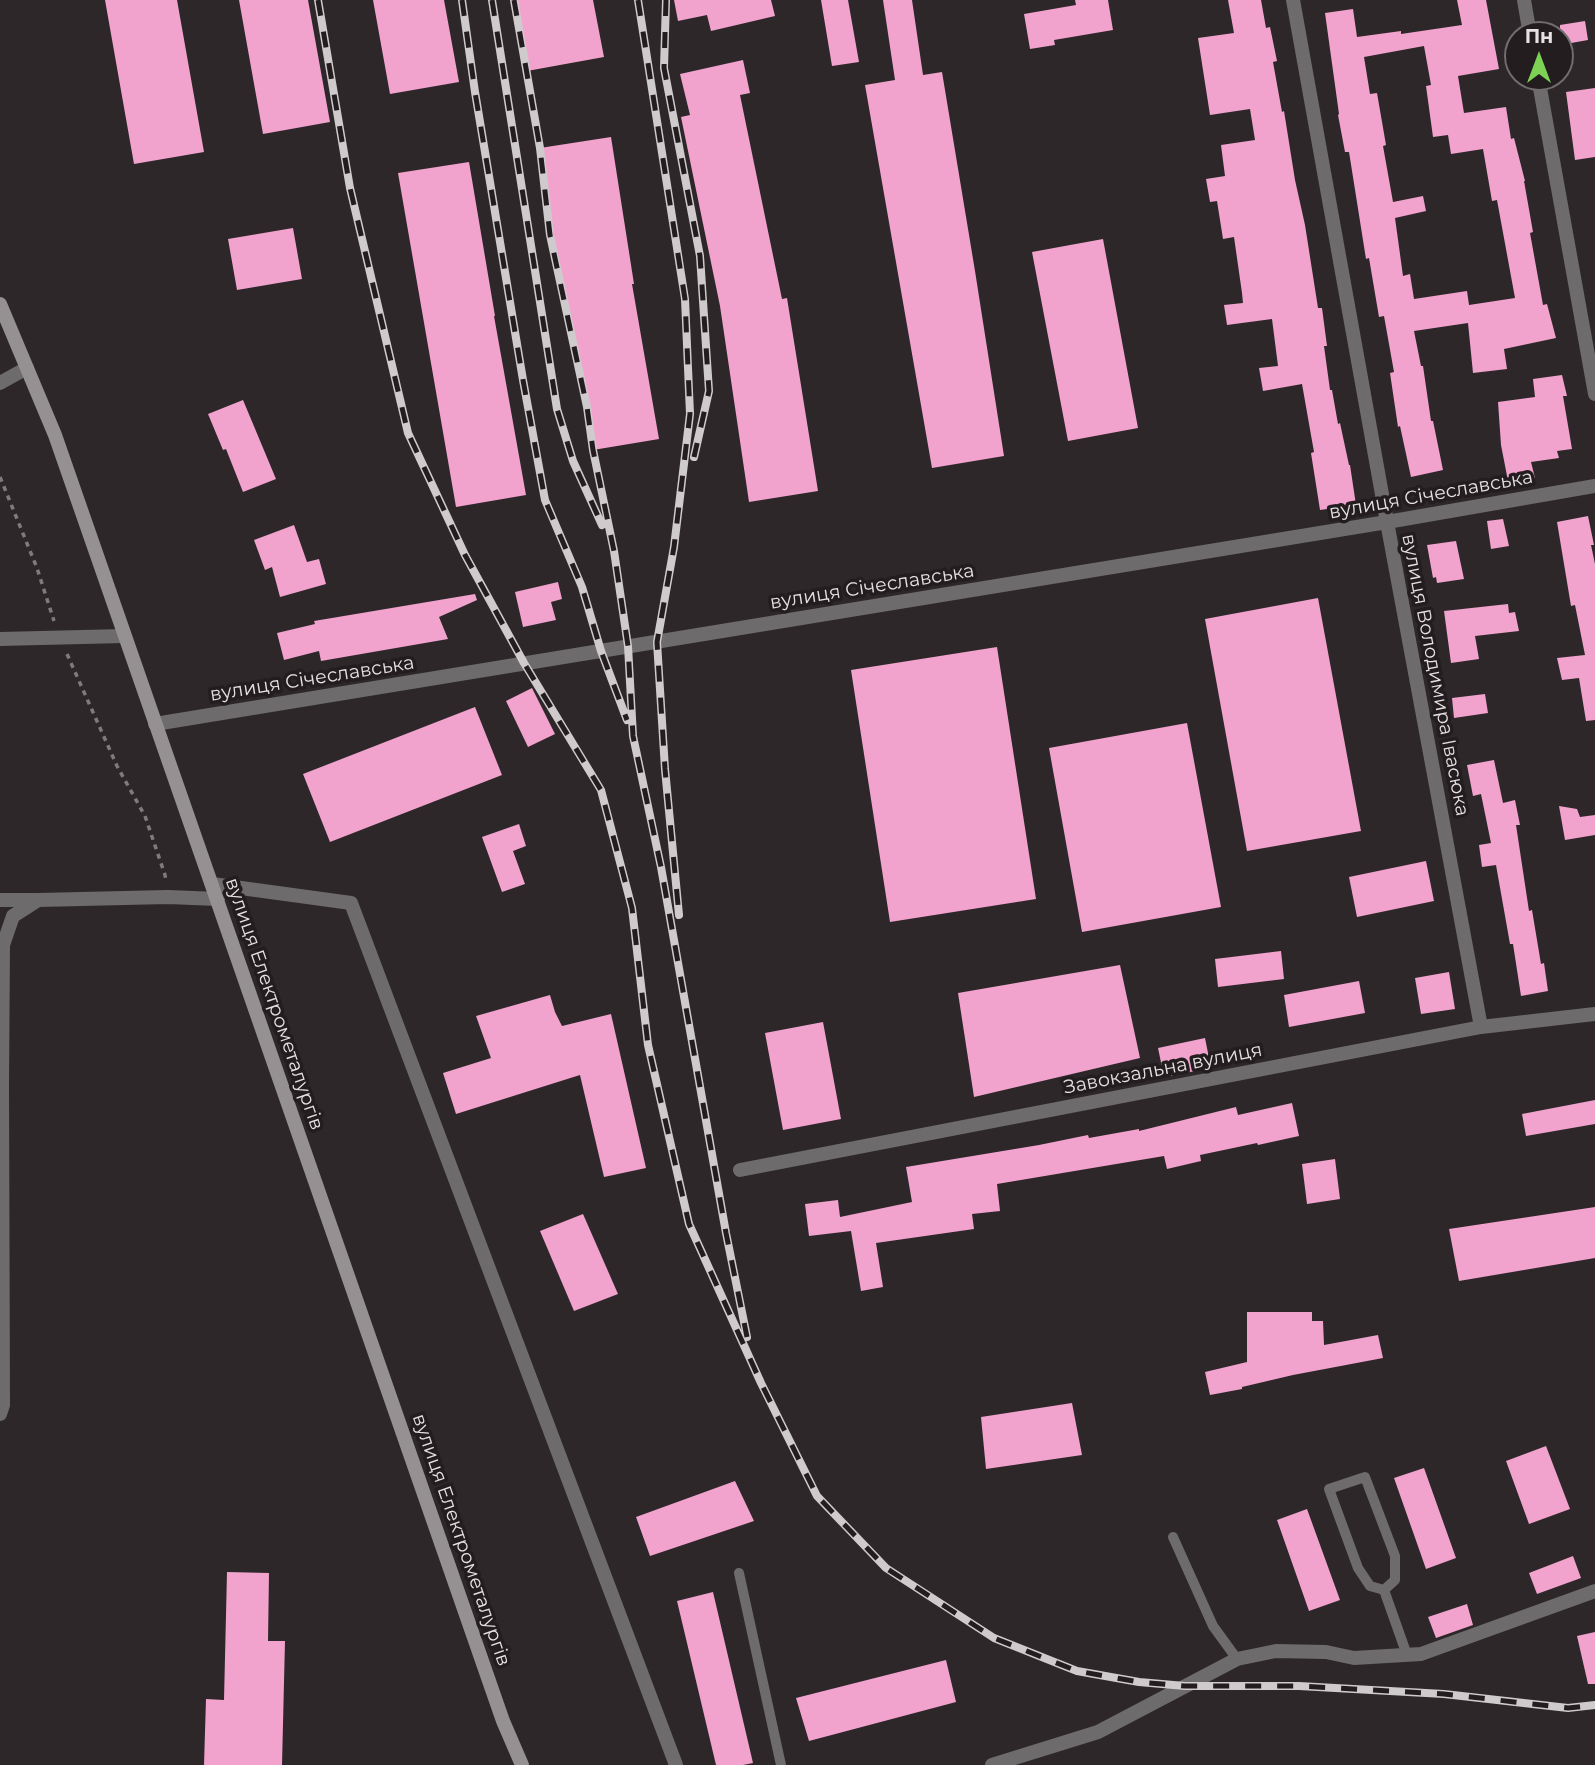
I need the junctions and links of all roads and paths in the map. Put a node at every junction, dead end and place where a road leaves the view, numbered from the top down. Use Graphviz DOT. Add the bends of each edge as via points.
graph roads {
  1 [pos="1293,0"];
  2 [pos="1524,0"];
  3 [pos="1528,21"];
  4 [pos="1541,91"];
  5 [pos="0,304"];
  6 [pos="27,368"];
  7 [pos="0,383"];
  8 [pos="1595,394"];
  9 [pos="0,477"];
  10 [pos="1595,486"];
  11 [pos="1387,522"];
  12 [pos="124,636"];
  13 [pos="60,638"];
  14 [pos="0,639"];
  15 [pos="155,724"];
  16 [pos="212,884"];
  17 [pos="168,897"];
  18 [pos="0,900"];
  19 [pos="38,900"];
  20 [pos="218,900"];
  21 [pos="1595,1014"];
  22 [pos="1481,1027"];
  23 [pos="740,1170"];
  24 [pos="0,1414"];
  25 [pos="1173,1537"];
  26 [pos="739,1573"];
  27 [pos="1384,1590"];
  28 [pos="1595,1591"];
  29 [pos="1407,1655"];
  30 [pos="1237,1659"];
  31 [pos="503,1721"];
  32 [pos="515,1765"];
  33 [pos="522,1765"];
  34 [pos="676,1765"];
  35 [pos="780,1765"];
  36 [pos="992,1765"];
  1 -- 11 [label="street, вулиця Володимира Івасюка"];
  2 -- 3 [label="street"];
  4 -- 8 [label="street"];
  5 -- 6 [label="main road, вулиця Електрометалургів"];
  6 -- 7 [label="street"];
  6 -- 12 [label="main road, вулиця Електрометалургів" via="55,435"];
  9 -- 13 [label="path"];
  10 -- 11 [label="street, вулиця Січеславська"];
  11 -- 15 [label="street, вулиця Січеславська"];
  11 -- 22 [label="street, вулиця Володимира Івасюка"];
  12 -- 13 [label="street"];
  12 -- 15 [label="main road, вулиця Електрометалургів"];
  13 -- 14 [label="street"];
  13 -- 17 [label="path" via="117,766 145,816"];
  15 -- 16 [label="main road, вулиця Електрометалургів"];
  16 -- 20 [label="main road, вулиця Електрометалургів"];
  16 -- 34 [label="street" via="351,902"];
  17 -- 19 [label="street"];
  17 -- 20 [label="street"];
  18 -- 19 [label="street"];
  19 -- 24 [label="street" via="13,916 4,945"];
  20 -- 31 [label="main road, вулиця Електрометалургів"];
  21 -- 22 [label="street, Завокзальна вулиця"];
  22 -- 23 [label="street, Завокзальна вулиця"];
  25 -- 30 [label="lane" via="1213,1626"];
  26 -- 35 [label="lane"];
  27 -- 27 [label="lane" via="1395,1580 1395,1556 1365,1477 1329,1489 1358,1568 1370,1587"];
  27 -- 29 [label="lane"];
  28 -- 29 [label="street" via="1421,1654"];
  29 -- 30 [label="street" via="1354,1658 1276,1651"];
  30 -- 36 [label="street" via="1098,1732"];
  31 -- 32 [label="main road"];
  31 -- 33 [label="main road"];
}
